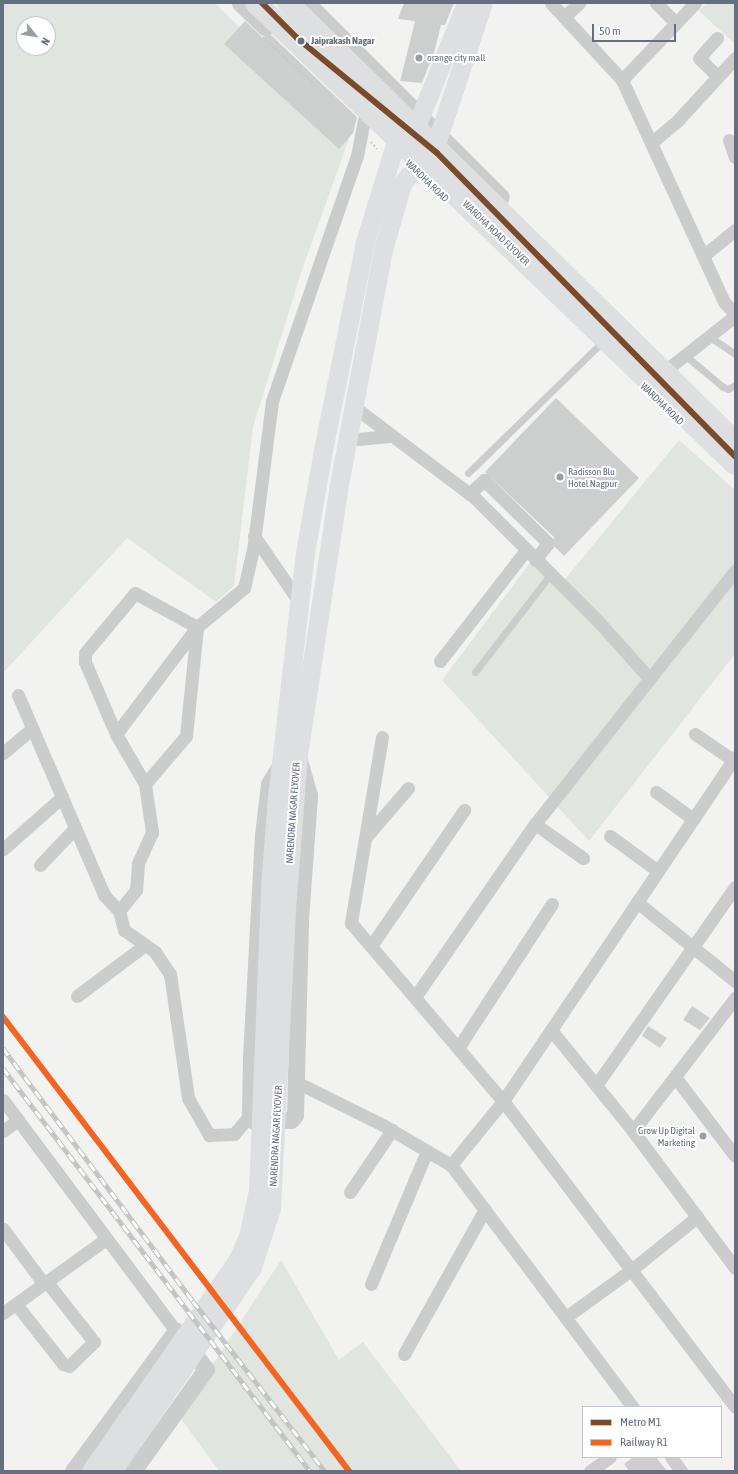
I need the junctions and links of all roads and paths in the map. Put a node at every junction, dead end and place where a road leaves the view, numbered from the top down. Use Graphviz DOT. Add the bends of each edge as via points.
graph roads {
  1 [pos="240,3"];
  2 [pos="256,3"];
  3 [pos="288,3"];
  4 [pos="307,3"];
  5 [pos="466,3"];
  6 [pos="483,3"];
  7 [pos="552,3"];
  8 [pos="578,3"];
  9 [pos="656,3"];
  10 [pos="695,3"];
  11 [pos="564,17"];
  12 [pos="676,23"];
  13 [pos="263,38"];
  14 [pos="717,38"];
  15 [pos="735,58"];
  16 [pos="717,76"];
  17 [pos="622,80"];
  18 [pos="316,85"];
  19 [pos="420,116"];
  20 [pos="363,125"];
  21 [pos="439,135"];
  22 [pos="729,140"];
  23 [pos="651,143"];
  24 [pos="392,156"];
  25 [pos="735,157"];
  26 [pos="413,168"];
  27 [pos="735,230"];
  28 [pos="703,256"];
  29 [pos="735,315"];
  30 [pos="707,335"];
  31 [pos="600,344"];
  32 [pos="735,354"];
  33 [pos="686,356"];
  34 [pos="672,366"];
  35 [pos="735,385"];
  36 [pos="353,406"];
  37 [pos="735,429"];
  38 [pos="390,436"];
  39 [pos="347,440"];
  40 [pos="735,442"];
  41 [pos="735,464"];
  42 [pos="468,473"];
  43 [pos="735,476"];
  44 [pos="469,494"];
  45 [pos="254,536"];
  46 [pos="526,550"];
  47 [pos="535,560"];
  48 [pos="735,571"];
  49 [pos="550,575"];
  50 [pos="300,602"];
  51 [pos="197,627"];
  52 [pos="440,661"];
  53 [pos="475,672"];
  54 [pos="649,678"];
  55 [pos="18,695"];
  56 [pos="32,729"];
  57 [pos="116,734"];
  58 [pos="695,734"];
  59 [pos="382,737"];
  60 [pos="3,753"];
  61 [pos="298,755"];
  62 [pos="734,758"];
  63 [pos="281,764"];
  64 [pos="145,784"];
  65 [pos="408,788"];
  66 [pos="656,792"];
  67 [pos="62,797"];
  68 [pos="464,810"];
  69 [pos="693,820"];
  70 [pos="536,824"];
  71 [pos="75,828"];
  72 [pos="610,836"];
  73 [pos="365,838"];
  74 [pos="3,849"];
  75 [pos="583,858"];
  76 [pos="40,865"];
  77 [pos="658,871"];
  78 [pos="735,887"];
  79 [pos="637,902"];
  80 [pos="552,904"];
  81 [pos="119,911"];
  82 [pos="145,945"];
  83 [pos="371,946"];
  84 [pos="692,948"];
  85 [pos="735,981"];
  86 [pos="78,996"];
  87 [pos="414,997"];
  88 [pos="735,998"];
  89 [pos="552,1030"];
  90 [pos="458,1048"];
  91 [pos="675,1078"];
  92 [pos="296,1082"];
  93 [pos="596,1084"];
  94 [pos="3,1100"];
  95 [pos="503,1101"];
  96 [pos="250,1115"];
  97 [pos="18,1120"];
  98 [pos="392,1130"];
  99 [pos="3,1131"];
  100 [pos="633,1131"];
  101 [pos="427,1151"];
  102 [pos="735,1156"];
  103 [pos="451,1165"];
  104 [pos="350,1192"];
  105 [pos="485,1209"];
  106 [pos="698,1217"];
  107 [pos="3,1229"];
  108 [pos="106,1239"];
  109 [pos="735,1268"];
  110 [pos="631,1270"];
  111 [pos="46,1283"];
  112 [pos="371,1284"];
  113 [pos="16,1304"];
  114 [pos="3,1313"];
  115 [pos="566,1317"];
  116 [pos="176,1331"];
  117 [pos="404,1354"];
  118 [pos="632,1406"];
  119 [pos="735,1407"];
  120 [pos="609,1458"];
  121 [pos="672,1458"];
  122 [pos="73,1471"];
  123 [pos="91,1471"];
  124 [pos="112,1471"];
  125 [pos="133,1471"];
  126 [pos="590,1471"];
  127 [pos="682,1471"];
  1 -- 20 [label="street, WARDHA ROAD"];
  2 -- 41 [label="highway, WARDHA ROAD FLYOVER"];
  3 -- 40 [label="highway, WARDHA ROAD FLYOVER"];
  4 -- 19 [label="street"];
  5 -- 19 [label="main road"];
  6 -- 21 [label="main road, NARENDRA NAGAR FLYOVER"];
  7 -- 11 [label="street"];
  8 -- 11 [label="street"];
  9 -- 12 [label="street"];
  10 -- 12 [label="street"];
  11 -- 17 [label="street"];
  12 -- 17 [label="street"];
  13 -- 18 [label="path"];
  14 -- 16 [label="street" via="699,58"];
  15 -- 16 [label="street"];
  16 -- 23 [label="street" via="678,120"];
  17 -- 23 [label="street"];
  19 -- 21 [label="street"];
  19 -- 24 [label="main road"];
  20 -- 24 [label="street, WARDHA ROAD"];
  20 -- 24 [label="path"];
  20 -- 45 [label="street" via="357,156 272,401"];
  21 -- 26 [label="main road, NARENDRA NAGAR FLYOVER"];
  21 -- 34 [label="street"];
  22 -- 25 [label="street"];
  23 -- 28 [label="street"];
  24 -- 26 [label="street, WARDHA ROAD"];
  24 -- 50 [label="main road, NARENDRA NAGAR FLYOVER" via="365,242 324,450"];
  26 -- 31 [label="street, WARDHA ROAD"];
  26 -- 36 [label="main road, NARENDRA NAGAR FLYOVER" via="402,184 383,250"];
  27 -- 28 [label="street"];
  28 -- 29 [label="street" via="724,302"];
  29 -- 30 [label="street"];
  30 -- 32 [label="lane"];
  30 -- 33 [label="street"];
  31 -- 42 [label="lane"];
  31 -- 43 [label="street, WARDHA ROAD"];
  33 -- 34 [label="street"];
  33 -- 35 [label="lane" via="723,387 728,389"];
  34 -- 37 [label="street"];
  36 -- 38 [label="street"];
  36 -- 39 [label="main road, NARENDRA NAGAR FLYOVER"];
  38 -- 39 [label="street"];
  38 -- 44 [label="street"];
  39 -- 61 [label="main road, NARENDRA NAGAR FLYOVER"];
  44 -- 46 [label="street"];
  44 -- 47 [label="street" via="484,480 548,544"];
  45 -- 50 [label="street"];
  45 -- 51 [label="street" via="244,588"];
  46 -- 47 [label="street"];
  46 -- 52 [label="street"];
  47 -- 49 [label="street"];
  48 -- 54 [label="street"];
  49 -- 53 [label="lane"];
  49 -- 54 [label="street" via="598,621"];
  50 -- 63 [label="main road, NARENDRA NAGAR FLYOVER"];
  51 -- 57 [label="street"];
  51 -- 57 [label="street" via="135,593 85,653 85,662"];
  51 -- 64 [label="street" via="186,736"];
  54 -- 70 [label="street"];
  55 -- 56 [label="street"];
  56 -- 60 [label="street"];
  56 -- 67 [label="street"];
  57 -- 64 [label="street"];
  58 -- 62 [label="street"];
  59 -- 73 [label="street"];
  61 -- 92 [label="street" via="309,795 300,919"];
  61 -- 124 [label="main road, NARENDRA NAGAR FLYOVER" via="287,904 275,1174 270,1215 252,1267"];
  62 -- 69 [label="street"];
  63 -- 96 [label="street" via="269,784 263,835 255,957"];
  63 -- 123 [label="main road, NARENDRA NAGAR FLYOVER" via="270,886 258,1191 248,1236 237,1262"];
  64 -- 81 [label="street" via="152,832 138,864 136,890"];
  65 -- 73 [label="street"];
  66 -- 69 [label="street"];
  67 -- 71 [label="street"];
  67 -- 74 [label="street"];
  68 -- 83 [label="street"];
  69 -- 77 [label="street"];
  70 -- 75 [label="street"];
  70 -- 87 [label="street"];
  71 -- 76 [label="street"];
  71 -- 81 [label="street" via="104,895"];
  72 -- 77 [label="street"];
  73 -- 83 [label="street" via="351,923"];
  77 -- 79 [label="street"];
  78 -- 84 [label="street"];
  79 -- 84 [label="street"];
  79 -- 89 [label="street"];
  80 -- 90 [label="street"];
  81 -- 82 [label="street" via="124,930"];
  82 -- 86 [label="street"];
  82 -- 96 [label="street" via="155,952 170,974 188,1098 209,1135 234,1134"];
  83 -- 87 [label="street"];
  84 -- 85 [label="street"];
  84 -- 93 [label="street"];
  87 -- 90 [label="street"];
  88 -- 91 [label="street"];
  89 -- 93 [label="street"];
  89 -- 95 [label="street"];
  90 -- 95 [label="street"];
  91 -- 100 [label="street"];
  91 -- 102 [label="street"];
  92 -- 96 [label="street" via="295,1115 291,1120 254,1121"];
  92 -- 98 [label="street"];
  93 -- 100 [label="street"];
  94 -- 97 [label="street"];
  95 -- 103 [label="street"];
  95 -- 110 [label="street"];
  97 -- 99 [label="street"];
  97 -- 108 [label="street"];
  98 -- 101 [label="street"];
  98 -- 104 [label="street"];
  100 -- 106 [label="street"];
  101 -- 103 [label="street"];
  101 -- 112 [label="street"];
  103 -- 105 [label="street"];
  105 -- 115 [label="street"];
  105 -- 117 [label="street"];
  106 -- 109 [label="street"];
  106 -- 110 [label="street"];
  107 -- 111 [label="street"];
  108 -- 111 [label="street"];
  108 -- 116 [label="street"];
  110 -- 115 [label="street"];
  110 -- 119 [label="street"];
  111 -- 113 [label="street"];
  111 -- 113 [label="street" via="94,1342 69,1366 63,1364"];
  113 -- 114 [label="street"];
  115 -- 118 [label="street"];
  116 -- 122 [label="street"];
  116 -- 125 [label="street" via="206,1369"];
  120 -- 126 [label="street"];
  121 -- 127 [label="street"];
}
